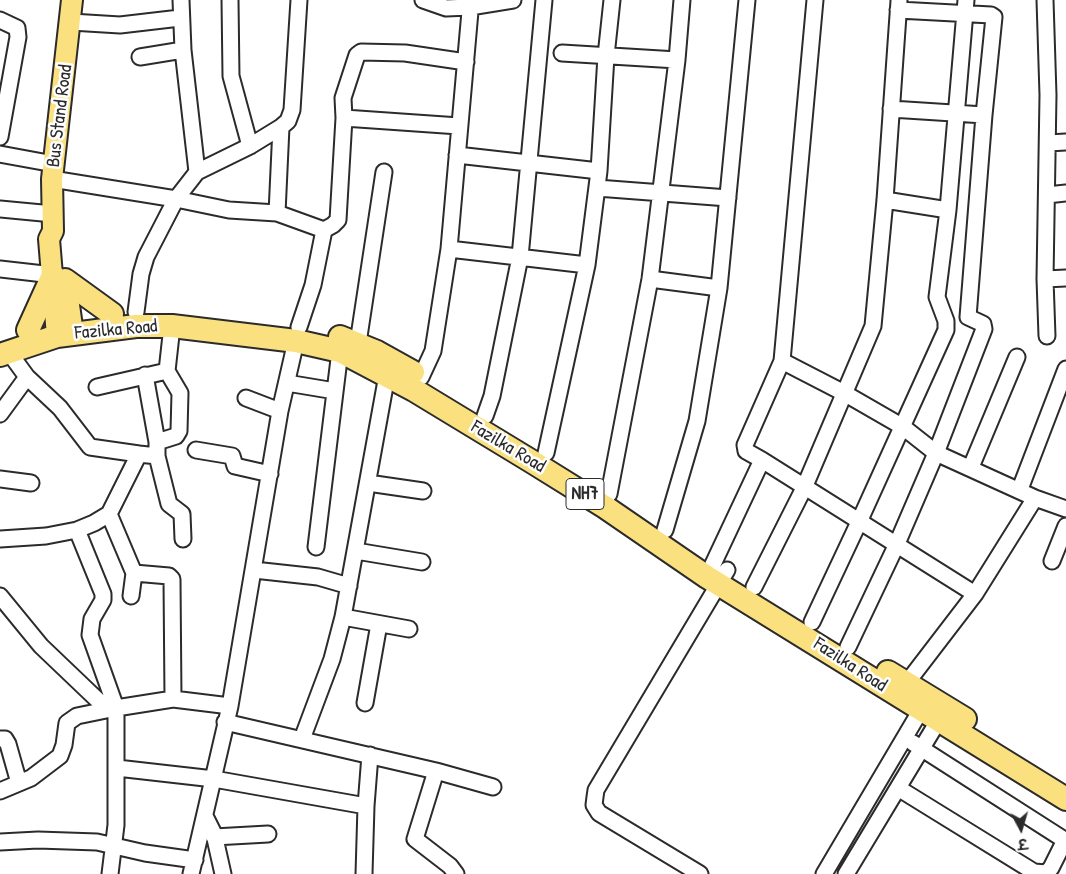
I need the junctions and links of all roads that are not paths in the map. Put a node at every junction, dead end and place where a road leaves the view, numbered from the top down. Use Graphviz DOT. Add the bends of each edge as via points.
graph roads {
  1 [pos="72,0"];
  2 [pos="181,0"];
  3 [pos="230,0"];
  4 [pos="299,0"];
  5 [pos="423,0"];
  6 [pos="513,0"];
  7 [pos="544,0"];
  8 [pos="612,0"];
  9 [pos="682,0"];
  10 [pos="747,0"];
  11 [pos="815,0"];
  12 [pos="1045,0"];
  13 [pos="470,4"];
  14 [pos="899,5"];
  15 [pos="965,8"];
  16 [pos="180,18"];
  17 [pos="0,20"];
  18 [pos="70,22"];
  19 [pos="183,50"];
  20 [pos="562,53"];
  21 [pos="606,56"];
  22 [pos="140,57"];
  23 [pos="677,60"];
  24 [pos="466,62"];
  25 [pos="4,93"];
  26 [pos="891,109"];
  27 [pos="956,115"];
  28 [pos="984,115"];
  29 [pos="344,118"];
  30 [pos="459,126"];
  31 [pos="281,127"];
  32 [pos="0,137"];
  33 [pos="1066,142"];
  34 [pos="1048,143"];
  35 [pos="250,146"];
  36 [pos="0,154"];
  37 [pos="457,155"];
  38 [pos="528,162"];
  39 [pos="53,171"];
  40 [pos="599,171"];
  41 [pos="197,172"];
  42 [pos="384,172"];
  43 [pos="597,188"];
  44 [pos="661,193"];
  45 [pos="1066,193"];
  46 [pos="1047,194"];
  47 [pos="176,198"];
  48 [pos="728,198"];
  49 [pos="885,200"];
  50 [pos="0,209"];
  51 [pos="948,210"];
  52 [pos="277,212"];
  53 [pos="53,223"];
  54 [pos="324,230"];
  55 [pos="449,249"];
  56 [pos="520,257"];
  57 [pos="587,265"];
  58 [pos="0,269"];
  59 [pos="59,277"];
  60 [pos="1066,278"];
  61 [pos="650,279"];
  62 [pos="1045,279"];
  63 [pos="719,288"];
  64 [pos="136,312"];
  65 [pos="112,314"];
  66 [pos="172,326"];
  67 [pos="64,328"];
  68 [pos="28,330"];
  69 [pos="298,334"];
  70 [pos="1047,336"];
  71 [pos="349,347"];
  72 [pos="3,349"];
  73 [pos="1017,357"];
  74 [pos="782,361"];
  75 [pos="1066,369"];
  76 [pos="167,370"];
  77 [pos="144,375"];
  78 [pos="387,375"];
  79 [pos="421,377"];
  80 [pos="27,378"];
  81 [pos="287,383"];
  82 [pos="97,387"];
  83 [pos="335,391"];
  84 [pos="844,393"];
  85 [pos="246,398"];
  86 [pos="280,410"];
  87 [pos="0,414"];
  88 [pos="485,416"];
  89 [pos="903,427"];
  90 [pos="157,449"];
  91 [pos="196,450"];
  92 [pos="546,453"];
  93 [pos="936,453"];
  94 [pos="139,454"];
  95 [pos="762,460"];
  96 [pos="970,467"];
  97 [pos="270,474"];
  98 [pos="0,479"];
  99 [pos="31,483"];
  100 [pos="368,483"];
  101 [pos="804,488"];
  102 [pos="1020,489"];
  103 [pos="423,491"];
  104 [pos="610,494"];
  105 [pos="1036,498"];
  106 [pos="1066,509"];
  107 [pos="109,514"];
  108 [pos="859,522"];
  109 [pos="1066,526"];
  110 [pos="77,530"];
  111 [pos="665,530"];
  112 [pos="0,539"];
  113 [pos="183,539"];
  114 [pos="896,546"];
  115 [pos="316,547"];
  116 [pos="356,551"];
  117 [pos="1052,561"];
  118 [pos="422,562"];
  119 [pos="254,570"];
  120 [pos="134,573"];
  121 [pos="716,573"];
  122 [pos="349,586"];
  123 [pos="754,587"];
  124 [pos="975,594"];
  125 [pos="0,596"];
  126 [pos="131,596"];
  127 [pos="343,617"];
  128 [pos="812,622"];
  129 [pos="379,624"];
  130 [pos="410,630"];
  131 [pos="848,647"];
  132 [pos="906,684"];
  133 [pos="173,699"];
  134 [pos="365,703"];
  135 [pos="230,706"];
  136 [pos="111,708"];
  137 [pos="934,709"];
  138 [pos="225,722"];
  139 [pos="904,737"];
  140 [pos="0,739"];
  141 [pos="302,740"];
  142 [pos="921,749"];
  143 [pos="370,756"];
  144 [pos="116,768"];
  145 [pos="436,771"];
  146 [pos="214,780"];
  147 [pos="1066,781"];
  148 [pos="19,783"];
  149 [pos="493,787"];
  150 [pos="898,788"];
  151 [pos="0,791"];
  152 [pos="1066,799"];
  153 [pos="366,806"];
  154 [pos="205,816"];
  155 [pos="268,834"];
  156 [pos="214,837"];
  157 [pos="1066,840"];
  158 [pos="0,842"];
  159 [pos="115,844"];
  160 [pos="193,867"];
  161 [pos="110,874"];
  162 [pos="223,874"];
  163 [pos="364,874"];
  164 [pos="456,874"];
  165 [pos="700,874"];
  166 [pos="824,874"];
  167 [pos="846,874"];
  1 -- 18 [label="main road, Bus Stand Road"];
  2 -- 16 [label="street"];
  3 -- 35 [label="street" via="232,76"];
  4 -- 31 [label="street" via="292,110 288,121"];
  5 -- 13 [label="street" via="446,8"];
  6 -- 13 [label="street"];
  7 -- 38 [label="street"];
  8 -- 21 [label="street"];
  9 -- 23 [label="street"];
  10 -- 48 [label="street"];
  11 -- 74 [label="street"];
  12 -- 34 [label="street"];
  13 -- 24 [label="street"];
  14 -- 15 [label="street"];
  14 -- 26 [label="street"];
  15 -- 27 [label="street"];
  15 -- 28 [label="street" via="991,15 995,22"];
  16 -- 18 [label="street" via="120,25"];
  16 -- 19 [label="street"];
  17 -- 25 [label="street" via="17,28 18,36"];
  18 -- 39 [label="main road, Bus Stand Road"];
  19 -- 22 [label="street"];
  19 -- 41 [label="street"];
  20 -- 21 [label="street"];
  21 -- 23 [label="street"];
  21 -- 40 [label="street"];
  23 -- 44 [label="street"];
  24 -- 29 [label="street" via="405,53 361,52 356,55 343,98"];
  24 -- 30 [label="street"];
  25 -- 32 [label="street"];
  26 -- 27 [label="street"];
  26 -- 49 [label="street"];
  27 -- 28 [label="street"];
  27 -- 51 [label="street"];
  28 -- 93 [label="street" via="968,317 983,324 984,329"];
  29 -- 30 [label="street"];
  29 -- 54 [label="street" via="338,220"];
  30 -- 37 [label="street"];
  31 -- 35 [label="street"];
  31 -- 52 [label="street"];
  33 -- 34 [label="street"];
  34 -- 46 [label="street"];
  35 -- 41 [label="street"];
  36 -- 39 [label="street"];
  37 -- 38 [label="street"];
  37 -- 55 [label="street"];
  38 -- 40 [label="street"];
  38 -- 56 [label="street"];
  39 -- 47 [label="street"];
  39 -- 53 [label="main road, Bus Stand Road"];
  40 -- 43 [label="street"];
  41 -- 47 [label="street"];
  42 -- 71 [label="street"];
  43 -- 44 [label="street"];
  43 -- 57 [label="street"];
  44 -- 48 [label="street"];
  44 -- 61 [label="street"];
  45 -- 46 [label="street"];
  46 -- 62 [label="street"];
  47 -- 52 [label="street" via="229,210"];
  47 -- 64 [label="street" via="146,257"];
  48 -- 63 [label="street"];
  49 -- 51 [label="street"];
  49 -- 84 [label="street" via="873,326"];
  50 -- 53 [label="street"];
  51 -- 89 [label="street" via="937,297 946,330"];
  52 -- 54 [label="street"];
  53 -- 59 [label="main road, Bus Stand Road" via="60,239"];
  54 -- 69 [label="street"];
  55 -- 56 [label="street"];
  55 -- 79 [label="street" via="433,351"];
  56 -- 57 [label="street"];
  56 -- 88 [label="street" via="492,396"];
  57 -- 92 [label="street"];
  58 -- 59 [label="street"];
  59 -- 65 [label="highway"];
  59 -- 67 [label="main road, Bus Stand Road"];
  59 -- 68 [label="highway"];
  60 -- 62 [label="street"];
  61 -- 63 [label="street"];
  61 -- 104 [label="street"];
  62 -- 70 [label="street"];
  63 -- 111 [label="street" via="697,421"];
  64 -- 65 [label="highway, Fazilka Road / NH7"];
  64 -- 69 [label="highway, Fazilka Road / NH7" via="175,313"];
  65 -- 67 [label="highway, Fazilka Road / NH7"];
  66 -- 67 [label="highway, Fazilka Road / NH7"];
  66 -- 69 [label="highway, Fazilka Road / NH7"];
  66 -- 76 [label="street"];
  67 -- 68 [label="highway, NH7"];
  67 -- 72 [label="highway, NH7"];
  68 -- 72 [label="highway, NH7"];
  69 -- 71 [label="highway, Fazilka Road / NH7"];
  69 -- 81 [label="street"];
  71 -- 78 [label="highway, Fazilka Road / NH7"];
  71 -- 79 [label="highway, Fazilka Road / NH7"];
  71 -- 83 [label="street"];
  72 -- 80 [label="street"];
  73 -- 96 [label="street"];
  74 -- 84 [label="street"];
  74 -- 95 [label="street" via="745,445 746,451"];
  75 -- 102 [label="street"];
  76 -- 77 [label="street"];
  76 -- 90 [label="street" via="180,393 179,430 176,436"];
  77 -- 82 [label="street"];
  77 -- 90 [label="street"];
  78 -- 100 [label="street"];
  78 -- 121 [label="highway, Fazilka Road / NH7"];
  79 -- 88 [label="highway, Fazilka Road / NH7"];
  80 -- 87 [label="street"];
  80 -- 94 [label="street" via="60,408 90,447"];
  81 -- 83 [label="street"];
  81 -- 86 [label="street"];
  83 -- 115 [label="street"];
  84 -- 89 [label="street"];
  84 -- 101 [label="street"];
  85 -- 86 [label="street"];
  86 -- 97 [label="street"];
  88 -- 92 [label="highway, Fazilka Road / NH7"];
  89 -- 93 [label="street"];
  89 -- 108 [label="street"];
  90 -- 94 [label="street"];
  90 -- 113 [label="street" via="169,504 182,514"];
  91 -- 97 [label="street" via="232,456 235,466"];
  92 -- 104 [label="highway, Fazilka Road / NH7"];
  93 -- 96 [label="street"];
  93 -- 114 [label="street"];
  94 -- 107 [label="street"];
  95 -- 101 [label="street"];
  95 -- 121 [label="street"];
  96 -- 102 [label="street"];
  97 -- 119 [label="street"];
  98 -- 99 [label="street"];
  100 -- 103 [label="street"];
  100 -- 116 [label="street"];
  101 -- 108 [label="street"];
  101 -- 123 [label="street"];
  102 -- 105 [label="street"];
  104 -- 111 [label="highway, Fazilka Road / NH7"];
  105 -- 106 [label="street"];
  105 -- 124 [label="street"];
  107 -- 110 [label="street"];
  107 -- 120 [label="street"];
  108 -- 114 [label="street"];
  108 -- 128 [label="street"];
  109 -- 117 [label="street"];
  110 -- 112 [label="street"];
  110 -- 136 [label="street" via="103,594 92,619 90,634"];
  111 -- 121 [label="highway, Fazilka Road / NH7"];
  114 -- 124 [label="street"];
  114 -- 131 [label="street"];
  116 -- 118 [label="street"];
  116 -- 122 [label="street"];
  119 -- 122 [label="street" via="318,576"];
  119 -- 135 [label="street"];
  120 -- 126 [label="street"];
  120 -- 133 [label="street" via="172,579"];
  121 -- 123 [label="highway, Fazilka Road / NH7"];
  121 -- 137 [label="highway, Fazilka Road / NH7"];
  121 -- 165 [label="street" via="594,797 599,813"];
  122 -- 127 [label="street"];
  123 -- 128 [label="highway, Fazilka Road / NH7"];
  124 -- 132 [label="street"];
  125 -- 136 [label="street" via="41,646"];
  127 -- 129 [label="street"];
  127 -- 141 [label="street" via="332,659"];
  128 -- 131 [label="highway, Fazilka Road / NH7"];
  129 -- 130 [label="street"];
  129 -- 134 [label="street"];
  131 -- 132 [label="highway, Fazilka Road / NH7"];
  132 -- 137 [label="highway, Fazilka Road / NH7"];
  133 -- 135 [label="street"];
  133 -- 136 [label="street"];
  135 -- 138 [label="street"];
  136 -- 144 [label="street"];
  136 -- 148 [label="street" via="70,719 60,756 44,770"];
  137 -- 139 [label="street"];
  137 -- 142 [label="street"];
  137 -- 147 [label="highway, Fazilka Road / NH7"];
  137 -- 152 [label="highway, Fazilka Road / NH7"];
  138 -- 141 [label="street"];
  138 -- 146 [label="street"];
  139 -- 142 [label="street"];
  139 -- 166 [label="street"];
  140 -- 148 [label="street" via="5,739 8,744"];
  141 -- 143 [label="street"];
  142 -- 150 [label="street"];
  142 -- 157 [label="street"];
  143 -- 145 [label="street"];
  143 -- 153 [label="street"];
  144 -- 146 [label="street"];
  144 -- 159 [label="street"];
  145 -- 149 [label="street"];
  145 -- 164 [label="street" via="415,839"];
  146 -- 153 [label="street"];
  146 -- 154 [label="street"];
  148 -- 151 [label="street"];
  150 -- 157 [label="street" via="1034,872 1046,873 1052,868"];
  150 -- 167 [label="street"];
  153 -- 163 [label="street"];
  154 -- 156 [label="street"];
  154 -- 160 [label="street"];
  155 -- 156 [label="street"];
  156 -- 162 [label="street"];
  158 -- 159 [label="street" via="38,840"];
  159 -- 160 [label="street"];
  159 -- 161 [label="street"];
}
